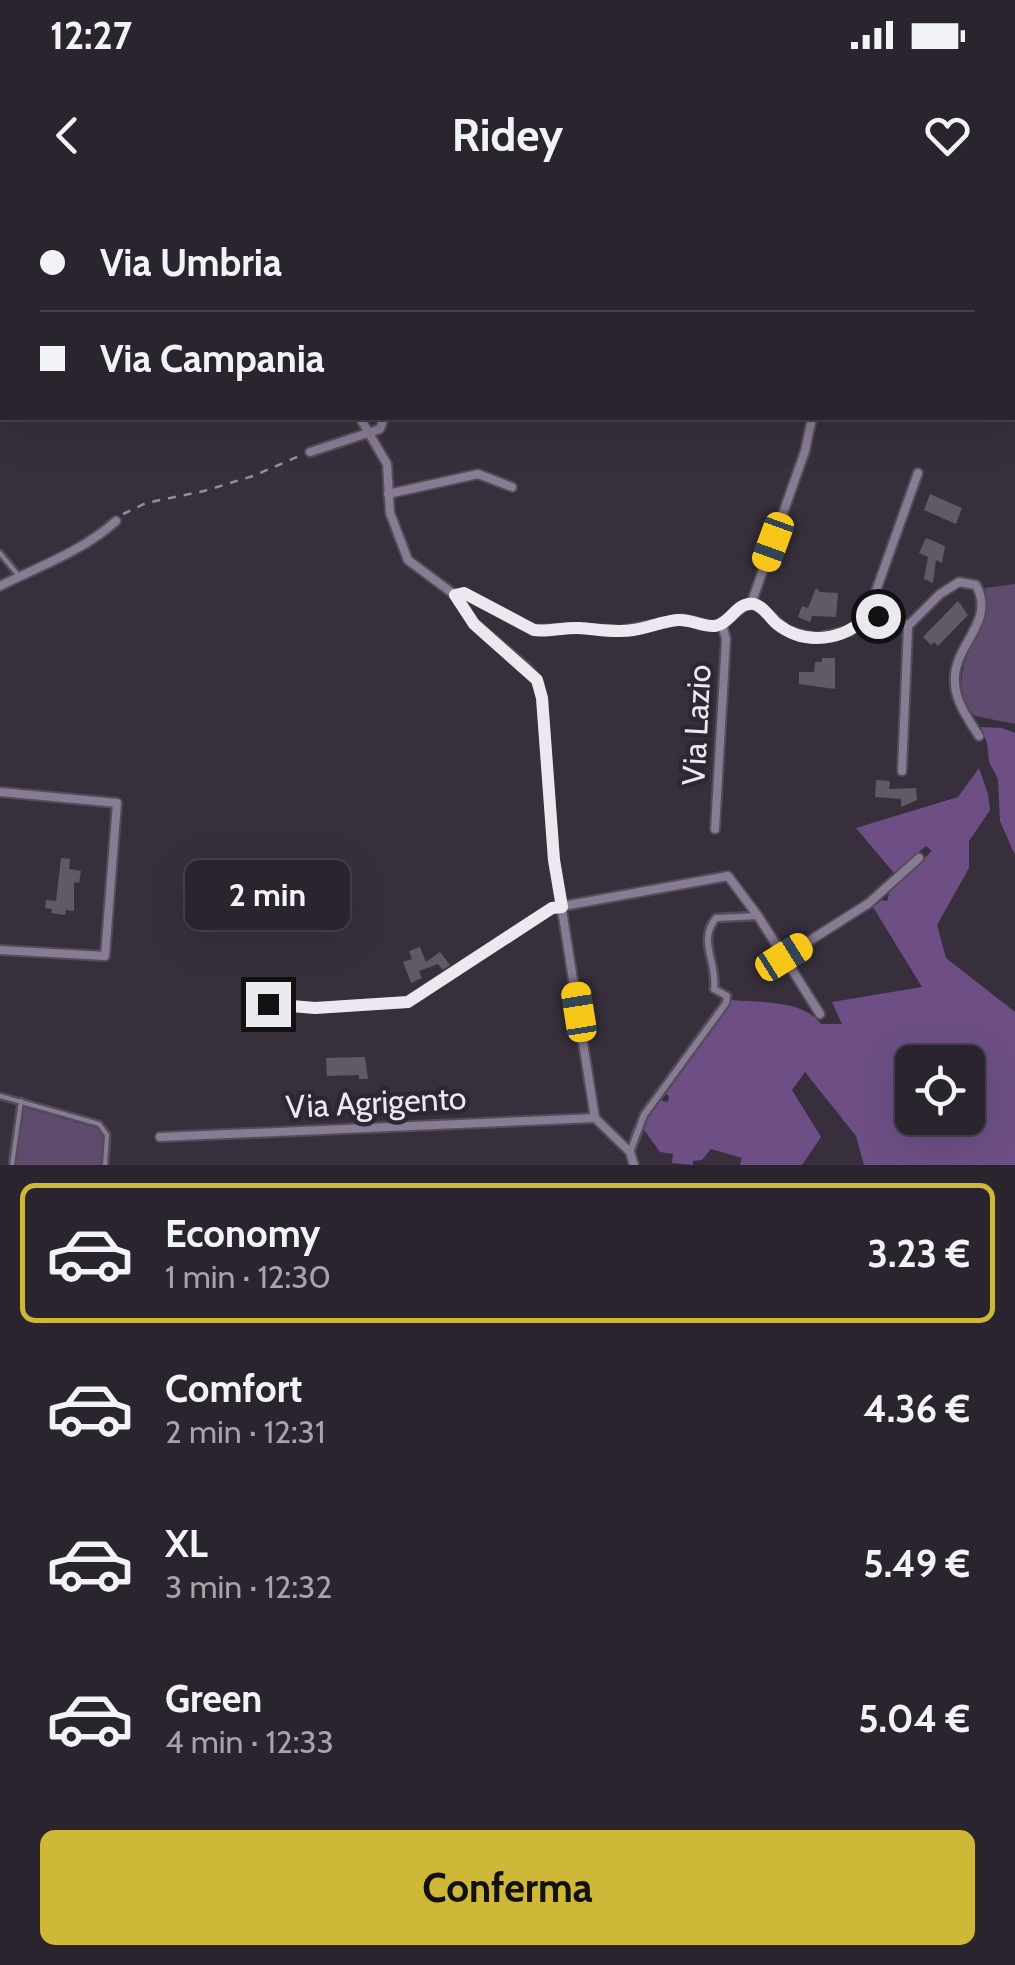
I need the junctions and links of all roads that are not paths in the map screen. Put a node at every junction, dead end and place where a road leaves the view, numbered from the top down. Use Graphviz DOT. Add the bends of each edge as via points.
graph roads {
  1 [pos="361,420"];
  2 [pos="383,420"];
  3 [pos="812,420"];
  4 [pos="369,432"];
  5 [pos="310,452"];
  6 [pos="918,473"];
  7 [pos="512,486"];
  8 [pos="388,494"];
  9 [pos="116,521"];
  10 [pos="0,552"];
  11 [pos="20,576"];
  12 [pos="0,586"];
  13 [pos="455,595"];
  14 [pos="751,604"];
  15 [pos="867,616"];
  16 [pos="722,624"];
  17 [pos="908,626"];
  18 [pos="978,736"];
  19 [pos="902,771"];
  20 [pos="0,792"];
  21 [pos="715,829"];
  22 [pos="919,858"];
  23 [pos="562,907"];
  24 [pos="758,916"];
  25 [pos="0,950"];
  26 [pos="784,957"];
  27 [pos="268,1004"];
  28 [pos="820,1014"];
  29 [pos="0,1096"];
  30 [pos="20,1101"];
  31 [pos="595,1118"];
  32 [pos="160,1137"];
  33 [pos="630,1152"];
  34 [pos="12,1165"];
  35 [pos="105,1165"];
  36 [pos="634,1165"];
  1 -- 4 [label="street"];
  2 -- 4 [label="street" via="380,430"];
  3 -- 14 [label="street"];
  4 -- 5 [label="street"];
  4 -- 8 [label="street" via="387,464"];
  6 -- 15 [label="street"];
  7 -- 8 [label="street" via="478,474"];
  8 -- 13 [label="street" via="408,560"];
  9 -- 11 [label="street"];
  10 -- 11 [label="lane"];
  11 -- 12 [label="street"];
  13 -- 16 [label="street" via="464,593 542,631 620,632 682,619"];
  13 -- 23 [label="street" via="474,624 537,680"];
  14 -- 15 [label="street" via="788,630 815,638 850,631"];
  14 -- 16 [label="street"];
  15 -- 17 [label="street"];
  16 -- 21 [label="street, Via Lazio"];
  17 -- 18 [label="street" via="959,582 976,585 983,611 954,684"];
  17 -- 19 [label="street"];
  20 -- 25 [label="street" via="117,803 105,956"];
  22 -- 26 [label="street" via="870,903"];
  23 -- 24 [label="street" via="728,876"];
  23 -- 27 [label="street" via="408,1002"];
  23 -- 31 [label="street"];
  24 -- 26 [label="street"];
  24 -- 33 [label="street" via="712,921 706,941 714,989 727,996 726,1003 644,1115"];
  26 -- 28 [label="street"];
  29 -- 30 [label="lane"];
  30 -- 34 [label="lane"];
  30 -- 35 [label="lane" via="99,1124 108,1140"];
  31 -- 32 [label="street, Via Agrigento"];
  31 -- 33 [label="street"];
  33 -- 36 [label="street"];
}
